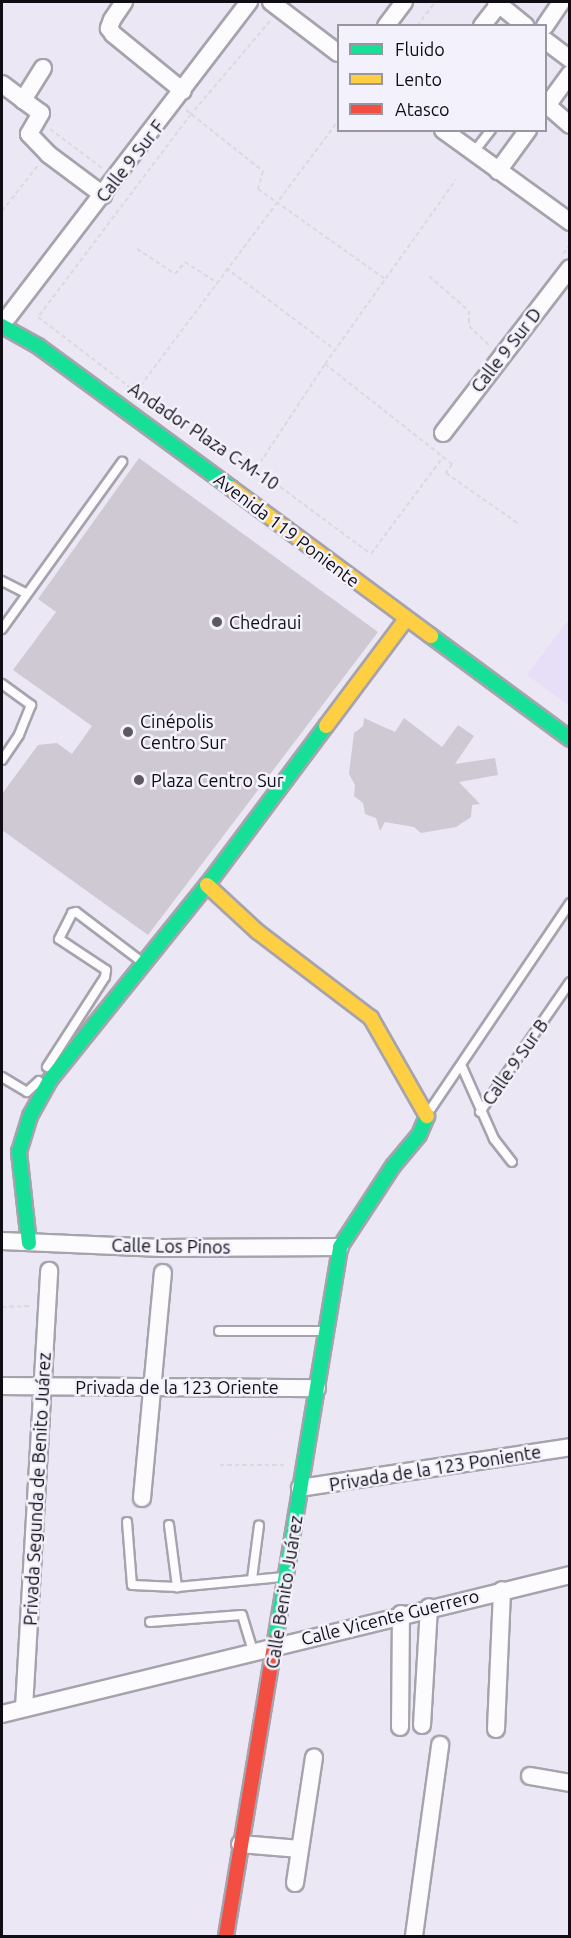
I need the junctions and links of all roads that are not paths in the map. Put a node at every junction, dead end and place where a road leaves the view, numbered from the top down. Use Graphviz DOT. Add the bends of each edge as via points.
graph roads {
  1 [pos="124,2"];
  2 [pos="249,2"];
  3 [pos="404,2"];
  4 [pos="561,2"];
  5 [pos="497,3"];
  6 [pos="275,5"];
  7 [pos="388,24"];
  8 [pos="483,24"];
  9 [pos="523,24"];
  10 [pos="545,24"];
  11 [pos="547,41"];
  12 [pos="337,52"];
  13 [pos="570,59"];
  14 [pos="43,68"];
  15 [pos="570,74"];
  16 [pos="2,84"];
  17 [pos="179,97"];
  18 [pos="23,100"];
  19 [pos="547,105"];
  20 [pos="547,107"];
  21 [pos="570,124"];
  22 [pos="446,132"];
  23 [pos="490,132"];
  24 [pos="527,132"];
  25 [pos="474,153"];
  26 [pos="498,171"];
  27 [pos="103,195"];
  28 [pos="570,222"];
  29 [pos="570,268"];
  30 [pos="4,320"];
  31 [pos="442,433"];
  32 [pos="122,462"];
  33 [pos="2,581"];
  34 [pos="26,592"];
  35 [pos="406,619"];
  36 [pos="2,629"];
  37 [pos="2,684"];
  38 [pos="570,739"];
  39 [pos="2,760"];
  40 [pos="207,885"];
  41 [pos="570,903"];
  42 [pos="142,962"];
  43 [pos="570,982"];
  44 [pos="462,1067"];
  45 [pos="2,1077"];
  46 [pos="480,1112"];
  47 [pos="428,1113"];
  48 [pos="512,1162"];
  49 [pos="2,1241"];
  50 [pos="29,1243"];
  51 [pos="340,1246"];
  52 [pos="49,1270"];
  53 [pos="163,1274"];
  54 [pos="219,1331"];
  55 [pos="326,1331"];
  56 [pos="2,1386"];
  57 [pos="43,1386"];
  58 [pos="153,1387"];
  59 [pos="317,1388"];
  60 [pos="570,1447"];
  61 [pos="300,1488"];
  62 [pos="142,1498"];
  63 [pos="126,1522"];
  64 [pos="259,1524"];
  65 [pos="169,1525"];
  66 [pos="570,1575"];
  67 [pos="286,1577"];
  68 [pos="252,1579"];
  69 [pos="177,1587"];
  70 [pos="502,1590"];
  71 [pos="429,1607"];
  72 [pos="401,1614"];
  73 [pos="150,1622"];
  74 [pos="277,1645"];
  75 [pos="253,1651"];
  76 [pos="24,1708"];
  77 [pos="2,1714"];
  78 [pos="422,1725"];
  79 [pos="400,1727"];
  80 [pos="496,1729"];
  81 [pos="440,1745"];
  82 [pos="315,1757"];
  83 [pos="530,1776"];
  84 [pos="570,1782"];
  85 [pos="240,1844"];
  86 [pos="300,1849"];
  87 [pos="295,1882"];
  88 [pos="226,1936"];
  89 [pos="414,1936"];
  1 -- 17 [label="street" via="109,28"];
  2 -- 17 [label="street, Calle 9 Sur F"];
  3 -- 7 [label="street"];
  4 -- 10 [label="street"];
  5 -- 8 [label="street"];
  5 -- 9 [label="street"];
  6 -- 12 [label="street"];
  11 -- 13 [label="street"];
  14 -- 18 [label="street"];
  15 -- 19 [label="street"];
  16 -- 18 [label="street"];
  17 -- 27 [label="street, Calle 9 Sur F"];
  18 -- 27 [label="street" via="39,109 39,120 29,134 48,154"];
  20 -- 21 [label="street"];
  22 -- 25 [label="street"];
  23 -- 25 [label="lane"];
  24 -- 26 [label="street"];
  25 -- 26 [label="street"];
  26 -- 28 [label="street"];
  27 -- 30 [label="street, Calle 9 Sur F"];
  29 -- 31 [label="street, Calle 9 Sur D"];
  30 -- 35 [label="street, Avenida 119 Poniente"];
  32 -- 34 [label="lane"];
  33 -- 34 [label="lane"];
  34 -- 36 [label="lane"];
  35 -- 38 [label="street, Avenida 119 Poniente"];
  35 -- 40 [label="street"];
  37 -- 39 [label="lane" via="31,705 19,735"];
  40 -- 42 [label="street"];
  40 -- 47 [label="street" via="258,932 371,1018"];
  41 -- 44 [label="lane"];
  42 -- 45 [label="lane" via="76,912 72,913 59,939 106,969 105,977 37,1084 27,1092"];
  42 -- 50 [label="street" via="79,1039 30,1116 19,1152"];
  43 -- 46 [label="lane, Calle 9 Sur B"];
  44 -- 46 [label="lane"];
  44 -- 47 [label="lane"];
  46 -- 48 [label="lane"];
  47 -- 51 [label="street" via="419,1135 393,1166"];
  49 -- 50 [label="street, Calle Los Pinos"];
  50 -- 51 [label="street, Calle Los Pinos" via="162,1248"];
  51 -- 55 [label="street, Calle Benito Juárez"];
  52 -- 57 [label="street, Privada Segunda de Benito Juárez"];
  53 -- 58 [label="street"];
  54 -- 55 [label="lane"];
  55 -- 59 [label="street, Calle Benito Juárez"];
  56 -- 57 [label="street, Privada de la 123 Oriente"];
  57 -- 58 [label="street, Privada de la 123 Oriente"];
  57 -- 76 [label="street, Privada Segunda de Benito Juárez"];
  58 -- 59 [label="street, Privada de la 123 Oriente"];
  58 -- 62 [label="street"];
  59 -- 61 [label="street, Calle Benito Juárez"];
  60 -- 61 [label="street, Privada de la 123 Poniente"];
  61 -- 67 [label="street, Calle Benito Juárez"];
  63 -- 69 [label="lane" via="132,1585"];
  64 -- 68 [label="lane"];
  65 -- 69 [label="lane"];
  66 -- 70 [label="street, Calle Vicente Guerrero"];
  67 -- 68 [label="lane"];
  67 -- 74 [label="street, Calle Benito Juárez"];
  68 -- 69 [label="lane"];
  70 -- 71 [label="street, Calle Vicente Guerrero"];
  70 -- 80 [label="street"];
  71 -- 72 [label="street, Calle Vicente Guerrero"];
  71 -- 78 [label="street"];
  72 -- 74 [label="street, Calle Vicente Guerrero"];
  72 -- 79 [label="street"];
  73 -- 75 [label="lane" via="242,1616"];
  74 -- 75 [label="street, Calle Vicente Guerrero"];
  74 -- 85 [label="street, Calle Benito Juárez"];
  75 -- 76 [label="street, Calle Vicente Guerrero"];
  76 -- 77 [label="street, Calle Vicente Guerrero"];
  81 -- 89 [label="street"];
  82 -- 86 [label="street"];
  83 -- 84 [label="street"];
  85 -- 86 [label="street"];
  85 -- 88 [label="street, Calle Benito Juárez"];
  86 -- 87 [label="street"];
}
